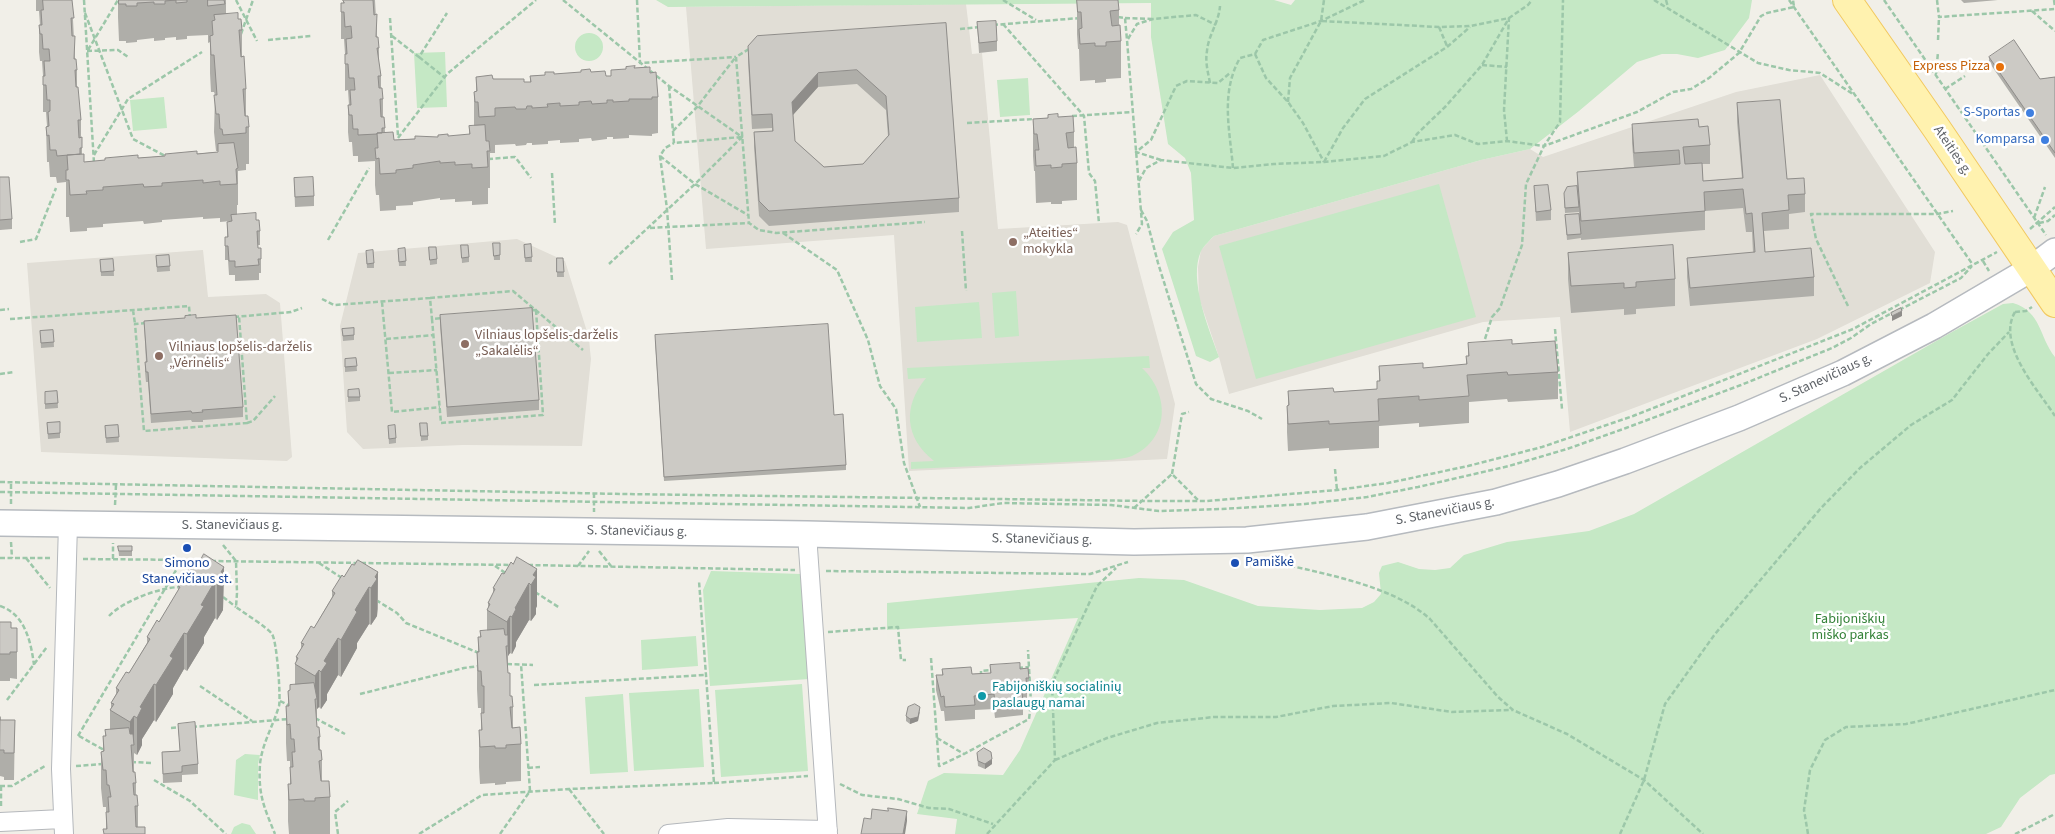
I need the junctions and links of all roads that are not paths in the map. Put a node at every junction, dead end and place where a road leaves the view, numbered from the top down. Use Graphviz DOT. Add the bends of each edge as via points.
graph roads {
  1 [pos="1847,0"];
  2 [pos="2053,246"];
  3 [pos="2031,270"];
  4 [pos="2055,303"];
  5 [pos="0,523"];
  6 [pos="68,524"];
  7 [pos="808,534"];
  8 [pos="0,822"];
  9 [pos="63,826"];
  10 [pos="828,832"];
  11 [pos="668,834"];
  1 -- 3 [label="main road, Ateities g."];
  2 -- 3 [label="main road, S. Stanevičiaus g."];
  3 -- 4 [label="main road, Ateities g."];
  3 -- 7 [label="main road, S. Stanevičiaus g." via="1934,326 1785,399 1625,461 1487,504 1367,527 1247,540 1134,542"];
  5 -- 6 [label="main road, S. Stanevičiaus g."];
  6 -- 7 [label="main road, S. Stanevičiaus g."];
  6 -- 9 [label="street" via="66,616 71,736 62,762"];
  7 -- 10 [label="street"];
  8 -- 9 [label="street"];
  10 -- 11 [label="street" via="728,828"];
}
